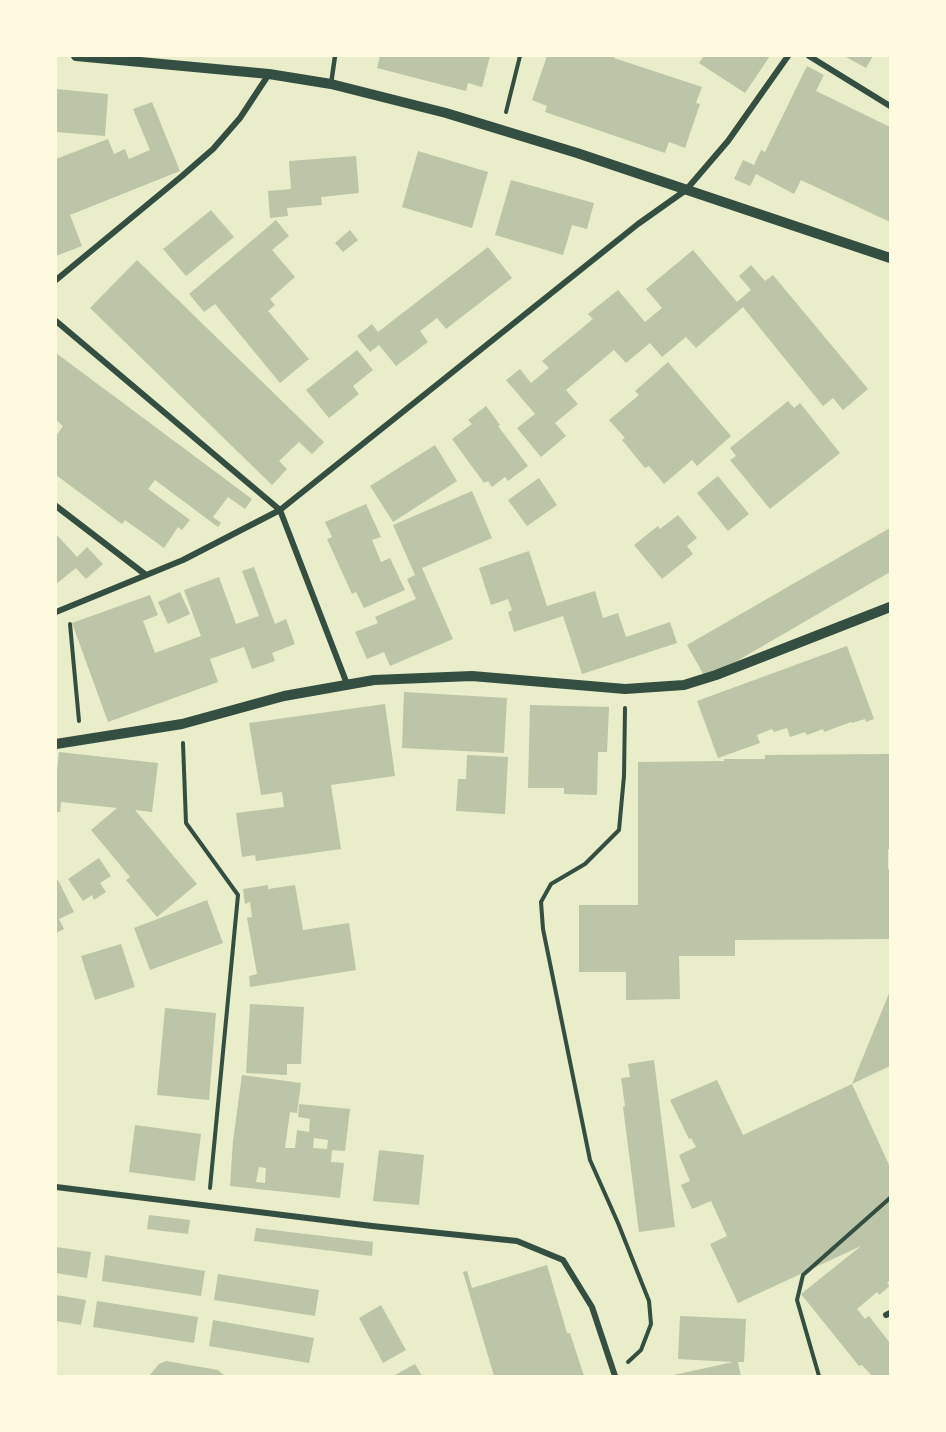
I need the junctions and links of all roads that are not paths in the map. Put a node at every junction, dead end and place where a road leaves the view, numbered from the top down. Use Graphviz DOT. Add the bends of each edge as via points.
graph roads {
  1 [pos="76,56"];
  2 [pos="335,56"];
  3 [pos="788,56"];
  4 [pos="809,56"];
  5 [pos="269,74"];
  6 [pos="331,84"];
  7 [pos="891,106"];
  8 [pos="686,190"];
  9 [pos="891,258"];
  10 [pos="56,280"];
  11 [pos="56,321"];
  12 [pos="56,506"];
  13 [pos="280,510"];
  14 [pos="146,575"];
  15 [pos="891,607"];
  16 [pos="56,612"];
  17 [pos="347,684"];
  18 [pos="56,744"];
  19 [pos="56,1187"];
  20 [pos="614,1375"];
  1 -- 5 [label="street"];
  2 -- 6 [label="lane"];
  3 -- 8 [label="street" via="728,141"];
  4 -- 7 [label="street"];
  5 -- 6 [label="street"];
  5 -- 10 [label="street" via="240,118 213,148"];
  6 -- 8 [label="street" via="446,113"];
  8 -- 9 [label="street"];
  8 -- 13 [label="street" via="638,224"];
  11 -- 13 [label="street"];
  12 -- 14 [label="street"];
  13 -- 14 [label="street"];
  13 -- 17 [label="street"];
  14 -- 16 [label="street"];
  15 -- 17 [label="street" via="684,685 625,689 472,676"];
  17 -- 18 [label="street" via="284,696 182,724"];
  19 -- 20 [label="street" via="517,1241 563,1260 592,1307"];
}
